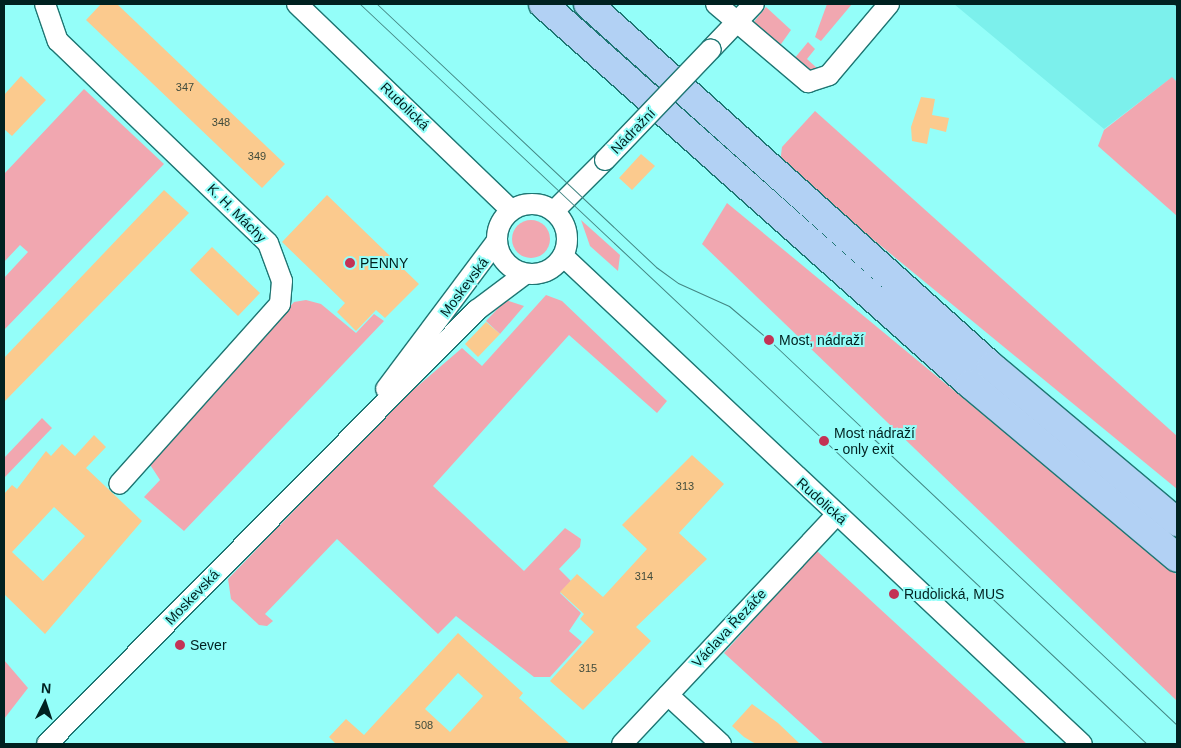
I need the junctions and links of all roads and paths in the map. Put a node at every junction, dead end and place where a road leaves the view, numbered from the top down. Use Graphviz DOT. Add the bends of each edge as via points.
graph roads {
  1 [pos="45,4"];
  2 [pos="297,4"];
  3 [pos="543,4"];
  4 [pos="588,4"];
  5 [pos="716,4"];
  6 [pos="754,4"];
  7 [pos="889,4"];
  8 [pos="735,22"];
  9 [pos="511,210"];
  10 [pos="554,211"];
  11 [pos="496,242"];
  12 [pos="563,256"];
  13 [pos="526,274"];
  14 [pos="338,449"];
  15 [pos="119,484"];
  16 [pos="838,514"];
  17 [pos="1177,522"];
  18 [pos="1177,558"];
  19 [pos="668,695"];
  20 [pos="47,744"];
  21 [pos="622,744"];
  22 [pos="722,744"];
  23 [pos="1082,744"];
  1 -- 15 [label="street, K. H. Máchy" via="58,41 268,244 282,281 280,304"];
  2 -- 9 [label="street, Rudolická"];
  3 -- 18 [label="highway" via="970,384"];
  4 -- 17 [label="highway" via="984,359"];
  5 -- 8 [label="street"];
  6 -- 8 [label="street, Nádražní"];
  7 -- 8 [label="street" via="820,82 801,78"];
  8 -- 10 [label="street, Nádražní, bridge"];
  9 -- 10 [label="street" via="533,204"];
  9 -- 11 [label="street" via="498,230"];
  10 -- 12 [label="street" via="565,227"];
  11 -- 13 [label="street" via="506,264"];
  11 -- 14 [label="street, Moskevská" via="476,275"];
  12 -- 13 [label="street" via="547,271"];
  12 -- 16 [label="street, Rudolická"];
  13 -- 14 [label="street, Moskevská" via="477,310"];
  14 -- 20 [label="street, Moskevská"];
  16 -- 19 [label="street, Václava Řezáče"];
  16 -- 23 [label="street, Rudolická"];
  19 -- 21 [label="street, Václava Řezáče"];
  19 -- 22 [label="street"];
}
